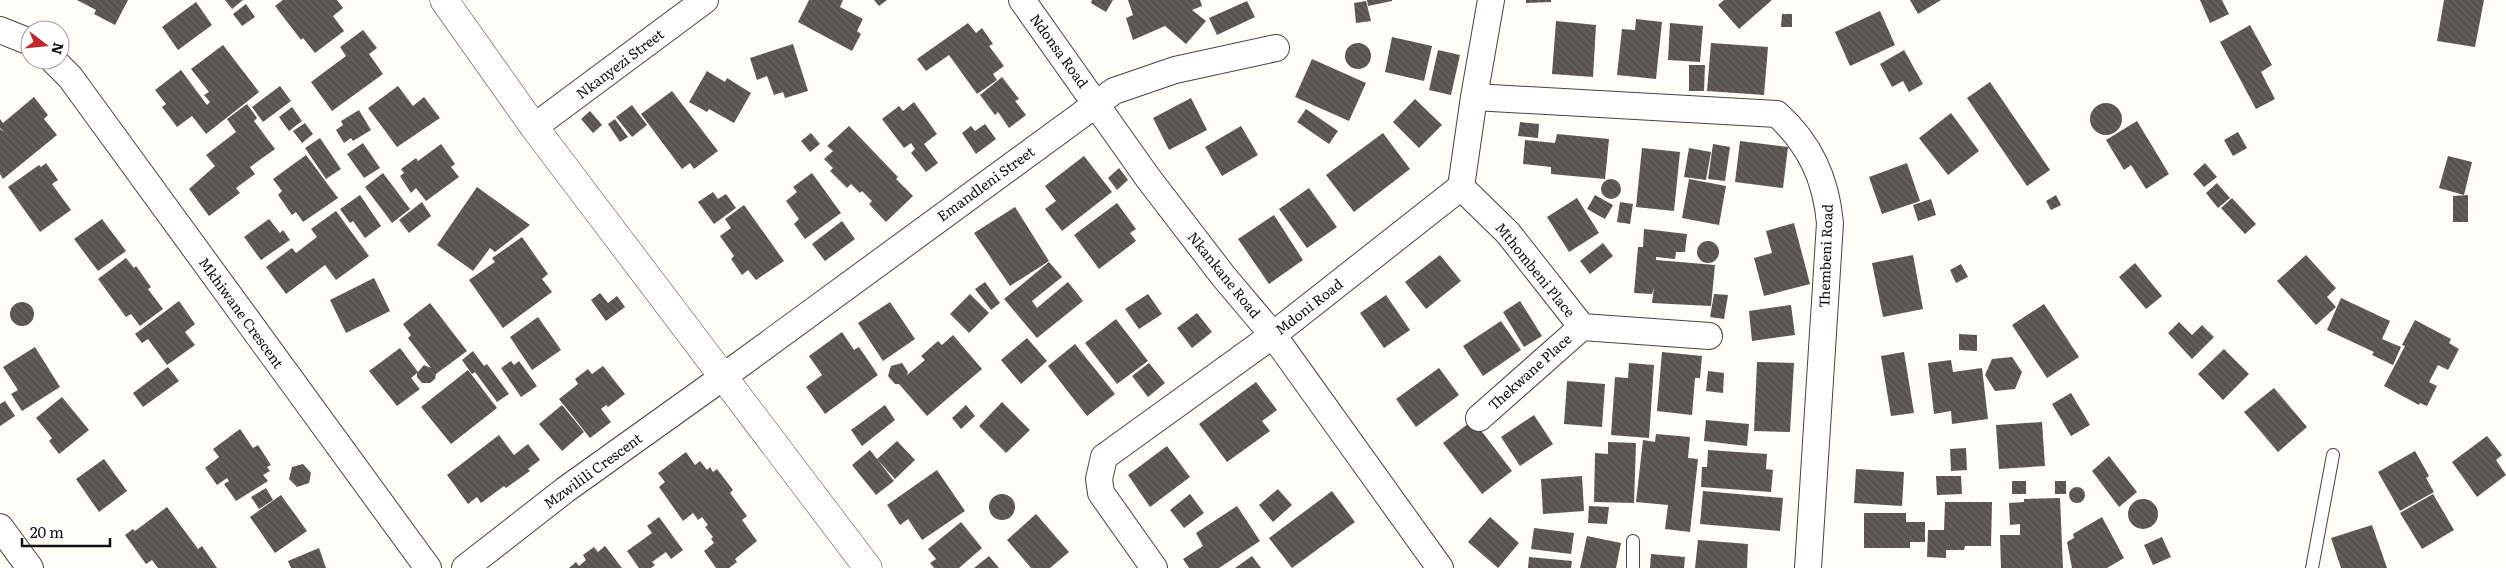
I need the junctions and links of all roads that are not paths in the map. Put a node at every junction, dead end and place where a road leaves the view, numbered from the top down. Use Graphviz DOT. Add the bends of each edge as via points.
graph roads {
  1 [pos="444,0"];
  2 [pos="705,0"];
  3 [pos="1022,0"];
  4 [pos="1491,0"];
  5 [pos="0,30"];
  6 [pos="20,38"];
  7 [pos="1276,48"];
  8 [pos="63,70"];
  9 [pos="1474,97"];
  10 [pos="1096,103"];
  11 [pos="534,127"];
  12 [pos="1461,187"];
  13 [pos="1582,327"];
  14 [pos="1273,335"];
  15 [pos="1708,336"];
  16 [pos="723,377"];
  17 [pos="1479,418"];
  18 [pos="2333,456"];
  19 [pos="0,526"];
  20 [pos="1633,541"];
  21 [pos="30,568"];
  22 [pos="428,568"];
  23 [pos="465,568"];
  24 [pos="868,568"];
  25 [pos="1154,568"];
  26 [pos="1440,568"];
  27 [pos="1633,568"];
  28 [pos="1808,568"];
  29 [pos="2312,568"];
  1 -- 11 [label="street"];
  2 -- 11 [label="street, Nkanyezi Street"];
  3 -- 10 [label="street, Ndonsa Road"];
  4 -- 9 [label="street"];
  5 -- 6 [label="street"];
  7 -- 10 [label="street, Emandleni Street" via="1176,70 1114,91"];
  8 -- 22 [label="street, Mkhiwane Crescent"];
  9 -- 12 [label="street"];
  9 -- 28 [label="street, Thembeni Road" via="1777,114 1806,146 1822,177 1830,223"];
  10 -- 14 [label="street, Nkankane Road" via="1186,228"];
  10 -- 16 [label="street, Emandleni Street"];
  11 -- 16 [label="street"];
  12 -- 13 [label="street, Mthombeni Place" via="1508,234"];
  12 -- 14 [label="street, Mdoni Road"];
  13 -- 15 [label="street, Mthombeni Place"];
  13 -- 17 [label="street, Thekwane Place"];
  14 -- 25 [label="street, Mdoni Road" via="1104,457 1099,479 1101,493"];
  14 -- 26 [label="street, Nkankane Road"];
  16 -- 23 [label="street, Mzwilili Crescent" via="565,490"];
  16 -- 24 [label="street"];
  18 -- 29 [label="lane"];
  19 -- 21 [label="street"];
  20 -- 27 [label="lane"];
}
